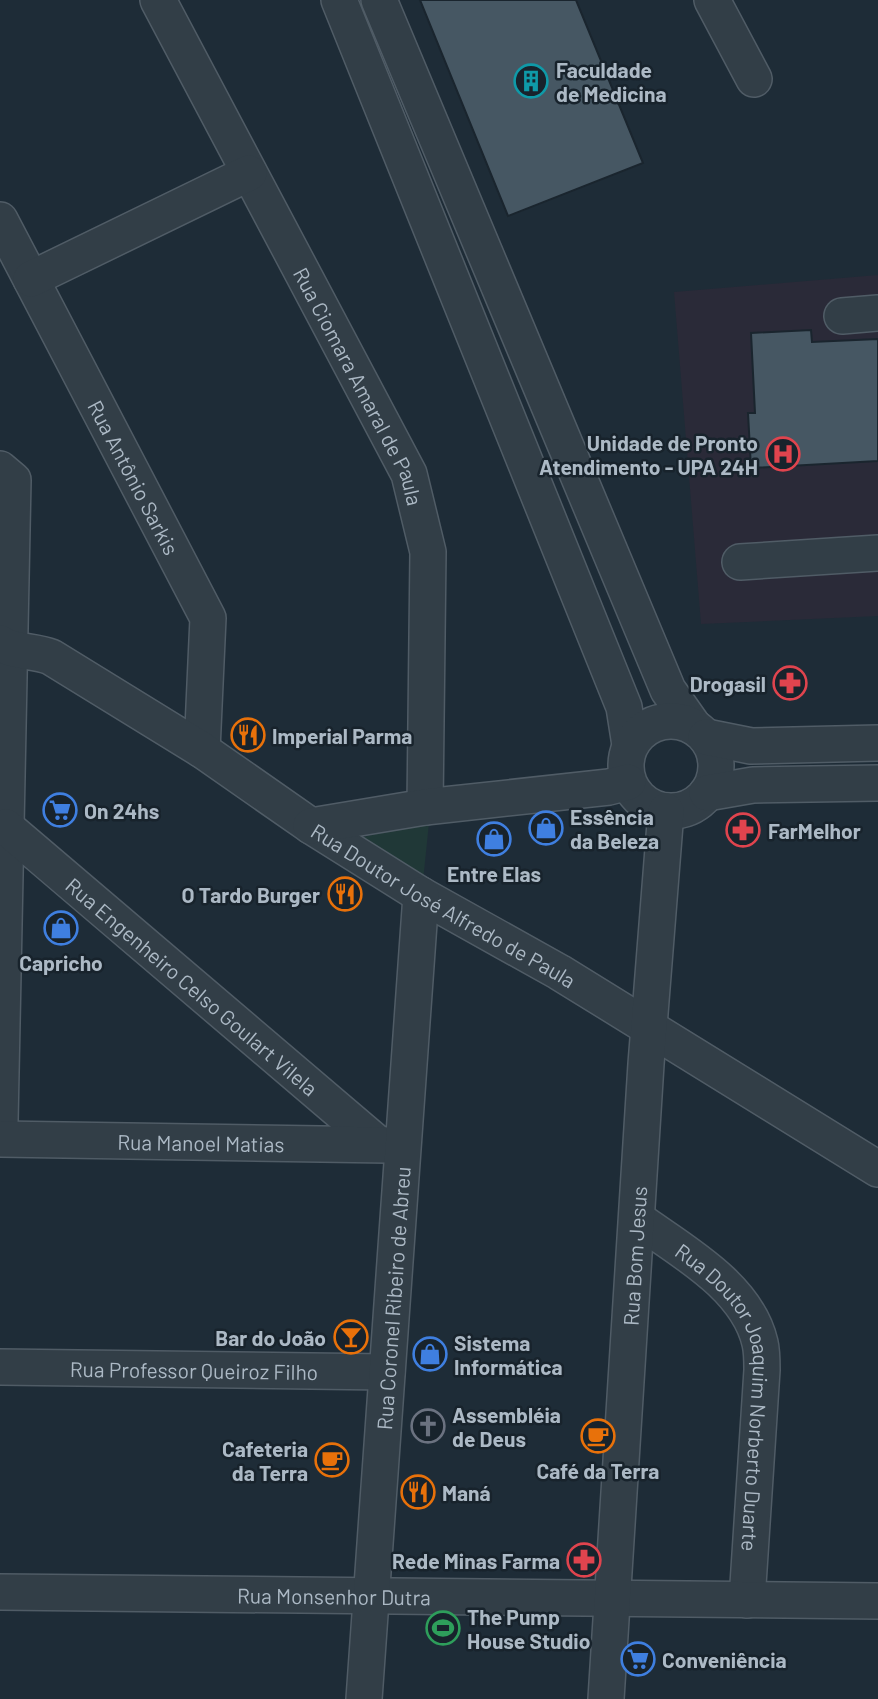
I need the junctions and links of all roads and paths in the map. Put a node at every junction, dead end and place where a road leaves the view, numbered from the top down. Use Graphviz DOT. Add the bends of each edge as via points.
graph roads {
  1 [pos="158,0"];
  2 [pos="339,0"];
  3 [pos="379,0"];
  4 [pos="712,0"];
  5 [pos="754,79"];
  6 [pos="249,173"];
  7 [pos="0,220"];
  8 [pos="31,279"];
  9 [pos="878,313"];
  10 [pos="842,316"];
  11 [pos="0,468"];
  12 [pos="878,553"];
  13 [pos="740,562"];
  14 [pos="5,646"];
  15 [pos="700,732"];
  16 [pos="878,743"];
  17 [pos="630,745"];
  18 [pos="202,750"];
  19 [pos="4,761"];
  20 [pos="628,782"];
  21 [pos="878,783"];
  22 [pos="707,793"];
  23 [pos="425,807"];
  24 [pos="666,811"];
  25 [pos="311,826"];
  26 [pos="6,827"];
  27 [pos="421,895"];
  28 [pos="649,1028"];
  29 [pos="0,1122"];
  30 [pos="0,1139"];
  31 [pos="391,1145"];
  32 [pos="878,1169"];
  33 [pos="637,1219"];
  34 [pos="0,1367"];
  35 [pos="387,1372"];
  36 [pos="0,1592"];
  37 [pos="372,1595"];
  38 [pos="613,1598"];
  39 [pos="747,1600"];
  40 [pos="878,1601"];
  41 [pos="365,1699"];
  42 [pos="606,1699"];
  1 -- 6 [label="street, Rua Ciomara Amaral de Paula"];
  2 -- 17 [label="street" via="624,707"];
  3 -- 15 [label="street" via="668,690"];
  4 -- 5 [label="street"];
  6 -- 8 [label="street"];
  6 -- 23 [label="street, Rua Ciomara Amaral de Paula" via="409,474 428,552"];
  7 -- 8 [label="street, Rua Antônio Sarkis"];
  8 -- 18 [label="street, Rua Antônio Sarkis" via="208,618"];
  9 -- 10 [label="street"];
  11 -- 14 [label="street" via="13,480"];
  12 -- 13 [label="street"];
  14 -- 18 [label="street, Rua Doutor José Alfredo de Paula" via="51,657"];
  14 -- 19 [label="street"];
  15 -- 16 [label="street" via="751,746"];
  15 -- 17 [label="street" via="666,720 651,724"];
  15 -- 22 [label="street" via="713,750 716,765"];
  17 -- 20 [label="street"];
  18 -- 25 [label="street, Rua Doutor José Alfredo de Paula"];
  19 -- 26 [label="street"];
  20 -- 23 [label="street"];
  20 -- 24 [label="street" via="643,802"];
  21 -- 22 [label="street" via="752,785"];
  22 -- 24 [label="street" via="682,810"];
  23 -- 25 [label="street"];
  24 -- 28 [label="street, Rua Bom Jesus"];
  25 -- 27 [label="street, Rua Doutor José Alfredo de Paula"];
  26 -- 29 [label="street"];
  26 -- 31 [label="street, Rua Engenheiro Celso Goulart Vilela"];
  27 -- 28 [label="street, Rua Doutor José Alfredo de Paula"];
  27 -- 31 [label="street, Rua Coronel Ribeiro de Abreu"];
  28 -- 32 [label="street, Rua Doutor José Alfredo de Paula"];
  28 -- 33 [label="street, Rua Bom Jesus"];
  30 -- 31 [label="street, Rua Manoel Matias"];
  31 -- 35 [label="street, Rua Coronel Ribeiro de Abreu"];
  33 -- 38 [label="street, Rua Bom Jesus"];
  33 -- 39 [label="street, Rua Doutor Joaquim Norberto Duarte" via="728,1289 745,1310 760,1342"];
  34 -- 35 [label="street, Rua Professor Queiroz Filho"];
  35 -- 37 [label="street, Rua Coronel Ribeiro de Abreu"];
  36 -- 37 [label="street, Rua Monsenhor Dutra"];
  37 -- 38 [label="street, Rua Monsenhor Dutra"];
  37 -- 41 [label="street, Rua Coronel Ribeiro de Abreu"];
  38 -- 39 [label="street, Rua Monsenhor Dutra"];
  38 -- 42 [label="street, Rua Bom Jesus"];
  39 -- 40 [label="street, Rua Monsenhor Dutra"];
}
